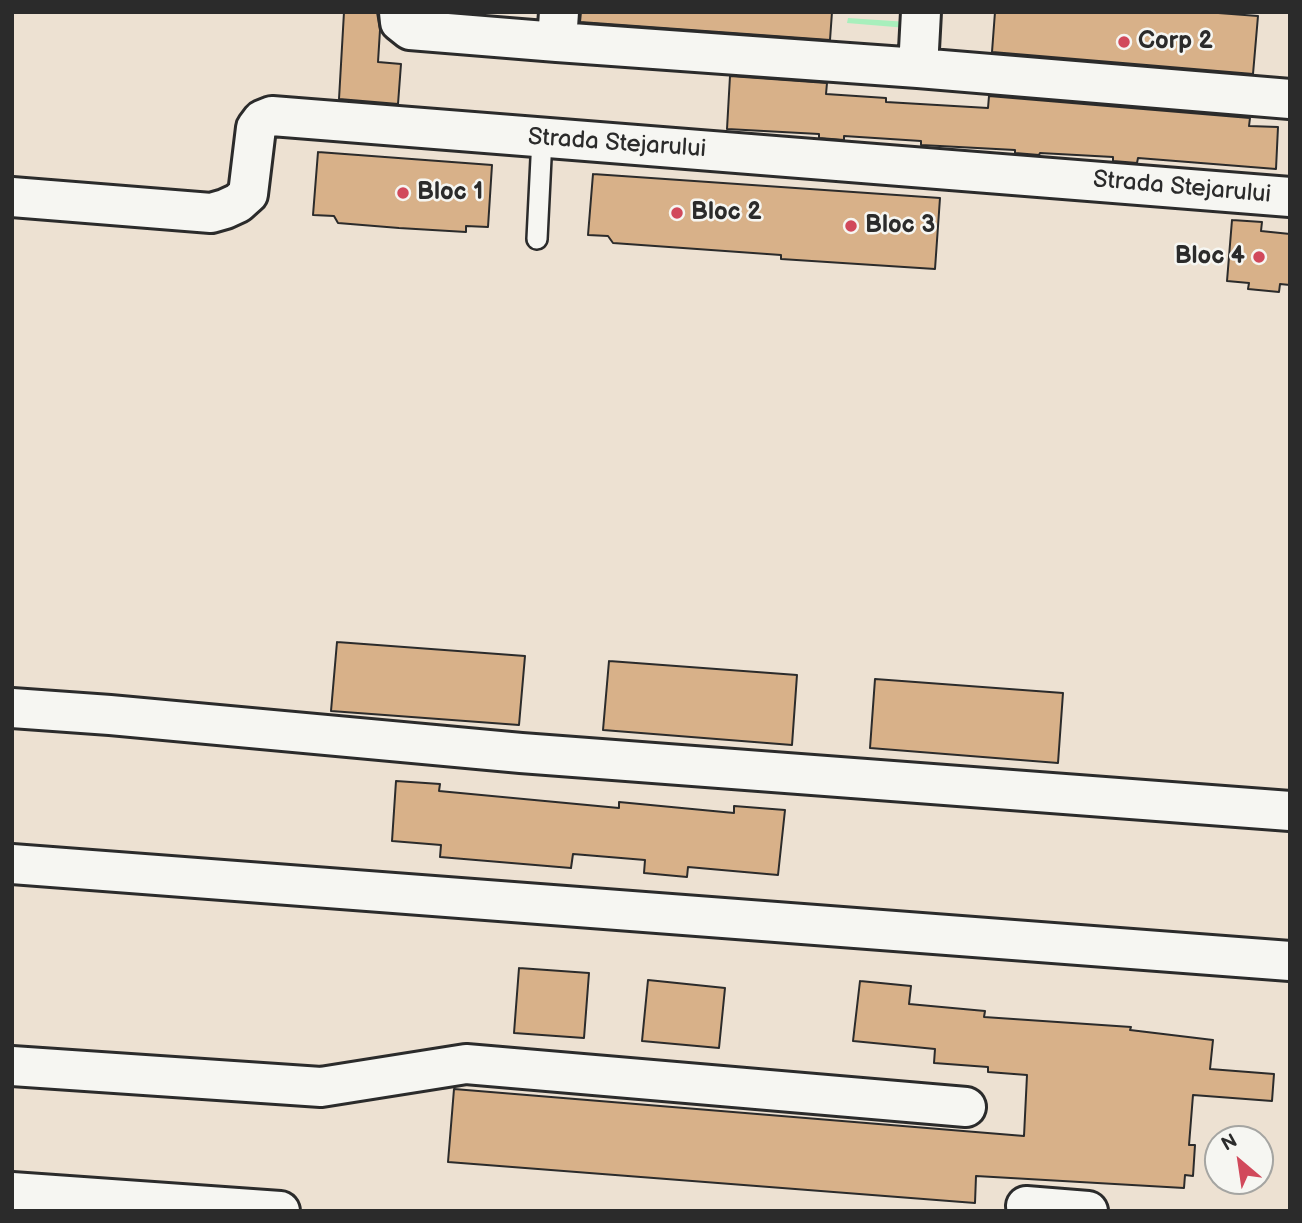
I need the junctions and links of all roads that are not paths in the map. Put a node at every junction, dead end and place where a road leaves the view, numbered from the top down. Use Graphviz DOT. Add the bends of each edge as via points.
graph roads {
  1 [pos="399,12"];
  2 [pos="921,12"];
  3 [pos="558,27"];
  4 [pos="918,68"];
  5 [pos="1290,99"];
  6 [pos="542,138"];
  7 [pos="12,197"];
  8 [pos="1290,197"];
  9 [pos="537,239"];
  10 [pos="12,708"];
  11 [pos="1290,811"];
  12 [pos="12,864"];
  13 [pos="1290,961"];
  14 [pos="12,1066"];
  15 [pos="966,1107"];
  16 [pos="12,1192"];
  17 [pos="1026,1206"];
  18 [pos="280,1211"];
  19 [pos="1088,1211"];
  1 -- 3 [label="street" via="400,22 410,30"];
  2 -- 4 [label="street"];
  3 -- 4 [label="street"];
  4 -- 5 [label="street"];
  6 -- 7 [label="street, Strada Stejarului" via="272,116 256,128 247,194 225,209 211,213"];
  6 -- 8 [label="street, Strada Stejarului"];
  6 -- 9 [label="lane"];
  10 -- 11 [label="street" via="521,754"];
  12 -- 13 [label="street"];
  14 -- 15 [label="street" via="321,1087 466,1064"];
  16 -- 18 [label="street"];
  17 -- 19 [label="street"];
}
